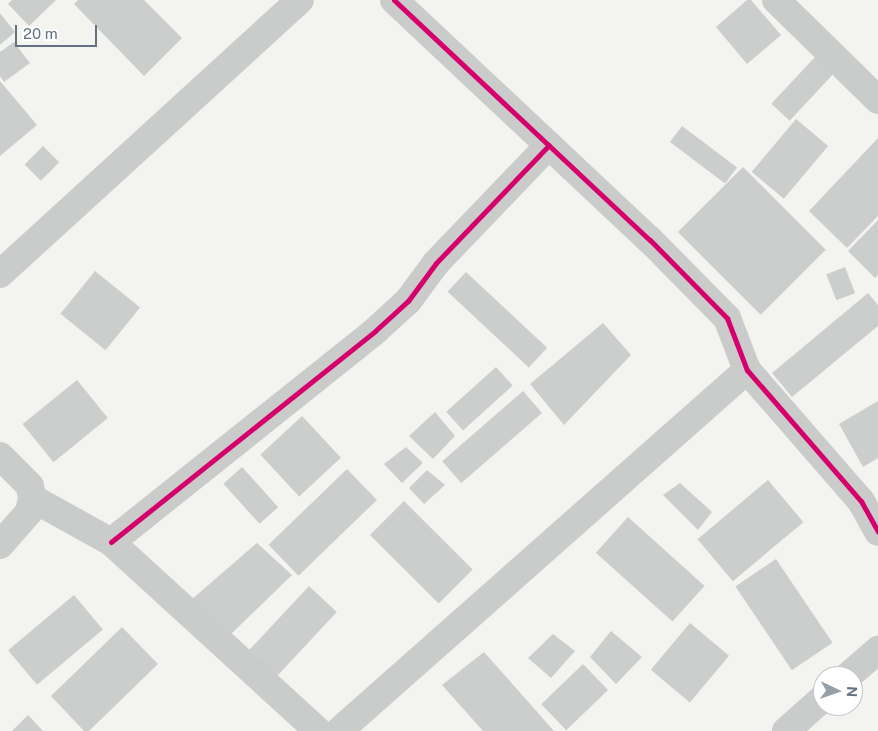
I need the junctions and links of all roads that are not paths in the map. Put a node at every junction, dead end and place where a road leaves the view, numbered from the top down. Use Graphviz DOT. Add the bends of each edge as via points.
graph roads {
  1 [pos="300,0"];
  2 [pos="394,0"];
  3 [pos="776,0"];
  4 [pos="878,100"];
  5 [pos="549,145"];
  6 [pos="0,274"];
  7 [pos="747,370"];
  8 [pos="0,456"];
  9 [pos="32,498"];
  10 [pos="869,499"];
  11 [pos="878,532"];
  12 [pos="111,542"];
  13 [pos="0,545"];
  14 [pos="878,650"];
  15 [pos="860,666"];
  16 [pos="813,707"];
  17 [pos="318,731"];
  18 [pos="339,731"];
  19 [pos="786,731"];
  1 -- 6 [label="street"];
  2 -- 5 [label="street"];
  3 -- 4 [label="street"];
  5 -- 7 [label="street" via="727,318"];
  5 -- 12 [label="street" via="436,263 408,301 375,331"];
  7 -- 10 [label="street"];
  7 -- 18 [label="street"];
  8 -- 9 [label="street" via="30,486"];
  9 -- 12 [label="street"];
  9 -- 13 [label="street" via="28,512"];
  10 -- 11 [label="street"];
  12 -- 17 [label="street"];
  14 -- 15 [label="street"];
  16 -- 19 [label="street"];
}
